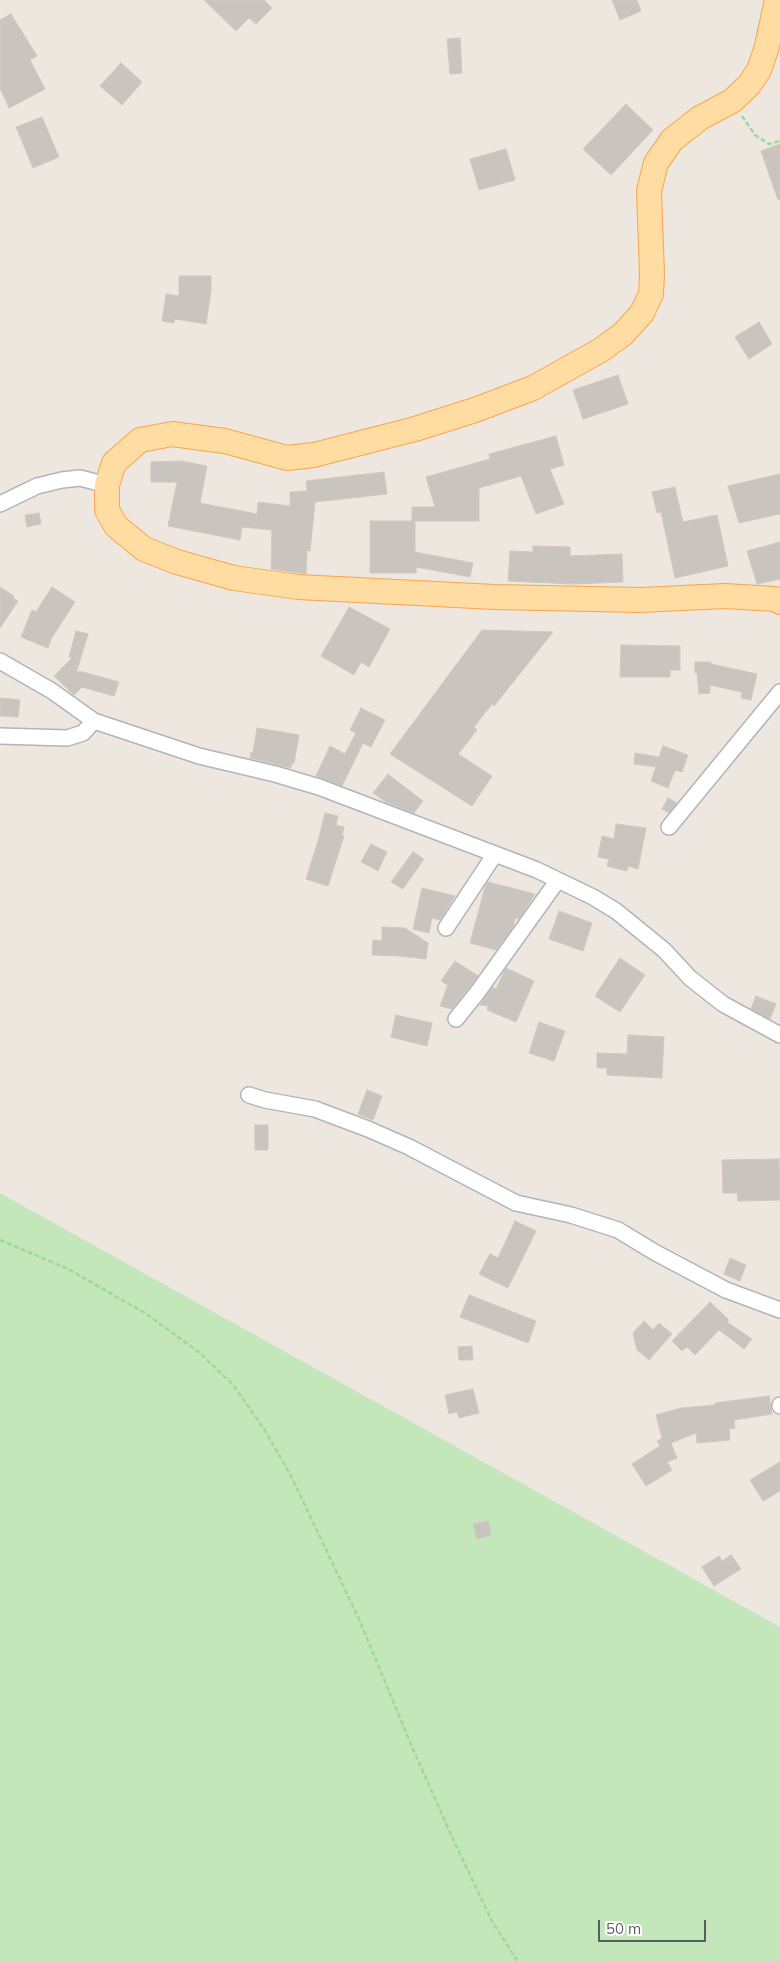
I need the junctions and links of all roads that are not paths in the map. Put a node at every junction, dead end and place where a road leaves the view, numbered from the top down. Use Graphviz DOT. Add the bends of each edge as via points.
graph roads {
  1 [pos="777,0"];
  2 [pos="107,485"];
  3 [pos="0,504"];
  4 [pos="780,602"];
  5 [pos="0,661"];
  6 [pos="780,692"];
  7 [pos="94,721"];
  8 [pos="0,736"];
  9 [pos="668,827"];
  10 [pos="495,854"];
  11 [pos="558,880"];
  12 [pos="446,928"];
  13 [pos="456,1019"];
  14 [pos="780,1035"];
  15 [pos="249,1095"];
  16 [pos="780,1310"];
  1 -- 2 [label="main road" via="773,26 759,70 749,85 732,101 700,118 672,140 656,163 649,191 651,294 642,313 623,334 601,350 533,388 475,410 314,455 287,458 225,441 172,434 140,440 114,463"];
  2 -- 3 [label="street" via="80,478 62,480 37,486"];
  2 -- 4 [label="main road" via="106,510 116,526 144,549 234,578 298,587 486,596 640,600 725,596"];
  5 -- 7 [label="street" via="52,691"];
  6 -- 9 [label="street"];
  7 -- 8 [label="street" via="83,733 67,738"];
  7 -- 10 [label="street" via="199,756 318,787"];
  10 -- 11 [label="street"];
  10 -- 12 [label="street"];
  11 -- 13 [label="street"];
  11 -- 14 [label="street" via="616,911 723,1004"];
  15 -- 16 [label="street" via="315,1109 368,1129 516,1203 618,1230 726,1290"];
}
